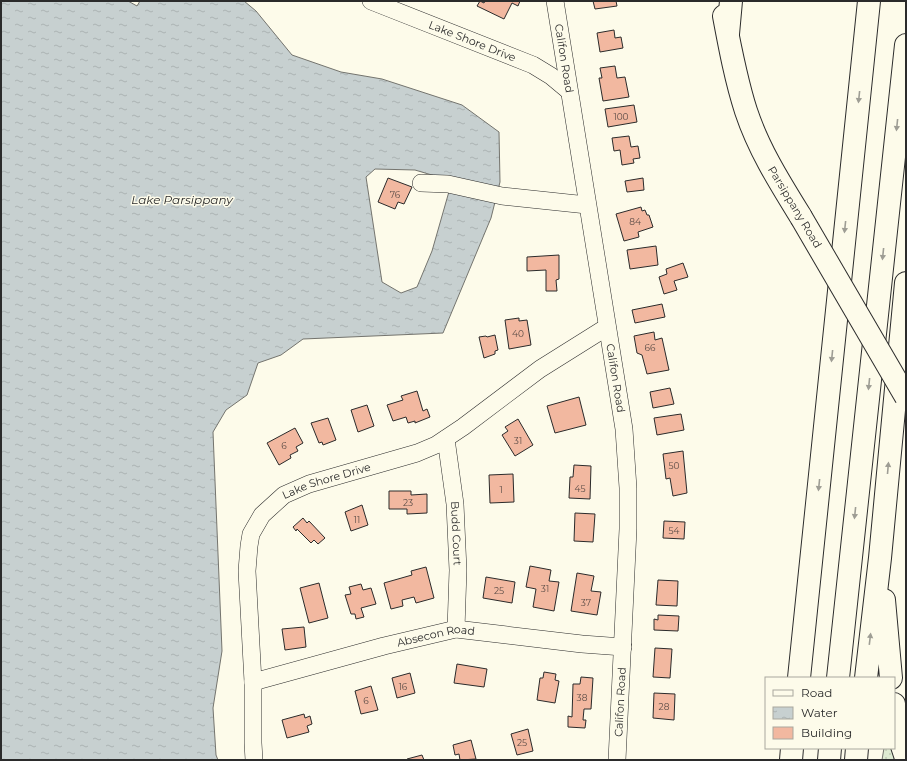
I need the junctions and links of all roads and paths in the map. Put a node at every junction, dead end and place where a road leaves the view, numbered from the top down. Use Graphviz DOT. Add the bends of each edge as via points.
graph roads {
  1 [pos="370,1"];
  2 [pos="555,1"];
  3 [pos="720,1"];
  4 [pos="731,1"];
  5 [pos="856,1"];
  6 [pos="869,1"];
  7 [pos="728,34"];
  8 [pos="906,45"];
  9 [pos="863,58"];
  10 [pos="569,92"];
  11 [pos="421,183"];
  12 [pos="587,205"];
  13 [pos="906,283"];
  14 [pos="607,327"];
  15 [pos="906,397"];
  16 [pos="446,439"];
  17 [pos="880,558"];
  18 [pos="456,629"];
  19 [pos="623,647"];
  20 [pos="799,677"];
  21 [pos="838,677"];
  22 [pos="866,677"];
  23 [pos="892,677"];
  24 [pos="252,682"];
  25 [pos="895,713"];
  26 [pos="792,749"];
  27 [pos="830,749"];
  28 [pos="857,749"];
  29 [pos="906,758"];
  30 [pos="254,760"];
  31 [pos="618,760"];
  32 [pos="791,760"];
  33 [pos="829,760"];
  34 [pos="856,760"];
  1 -- 10 [label="street, Lake Shore Drive" via="533,65"];
  2 -- 10 [label="street, Califon Road"];
  3 -- 7 [label="main road, Parsippany Road"];
  4 -- 7 [label="main road"];
  5 -- 9 [label="main road"];
  6 -- 9 [label="main road"];
  7 -- 15 [label="main road, Parsippany Road, bridge" via="746,111 772,170"];
  8 -- 21 [label="main road, one-way"];
  9 -- 20 [label="main road, one-way"];
  10 -- 12 [label="street, Califon Road"];
  11 -- 12 [label="street" via="448,184 502,196"];
  12 -- 14 [label="street, Califon Road"];
  17 -- 13 [label="main road, one-way"];
  14 -- 16 [label="street, Lake Shore Drive" via="540,370"];
  14 -- 19 [label="street, Califon Road" via="624,428 628,488"];
  16 -- 18 [label="street, Budd Court" via="455,504 458,570"];
  16 -- 24 [label="street, Lake Shore Drive" via="417,453 309,484 284,496 262,515 251,534 247,571"];
  22 -- 17 [label="main road, one-way"];
  17 -- 23 [label="main road"];
  18 -- 19 [label="street, Absecon Road"];
  18 -- 24 [label="street, Absecon Road"];
  19 -- 31 [label="street, Califon Road"];
  24 -- 30 [label="street, Lake Shore Drive"];
  25 -- 29 [label="main road" via="897,731"];
  26 -- 32 [label="main road"];
  27 -- 33 [label="main road"];
  28 -- 34 [label="main road"];
}
